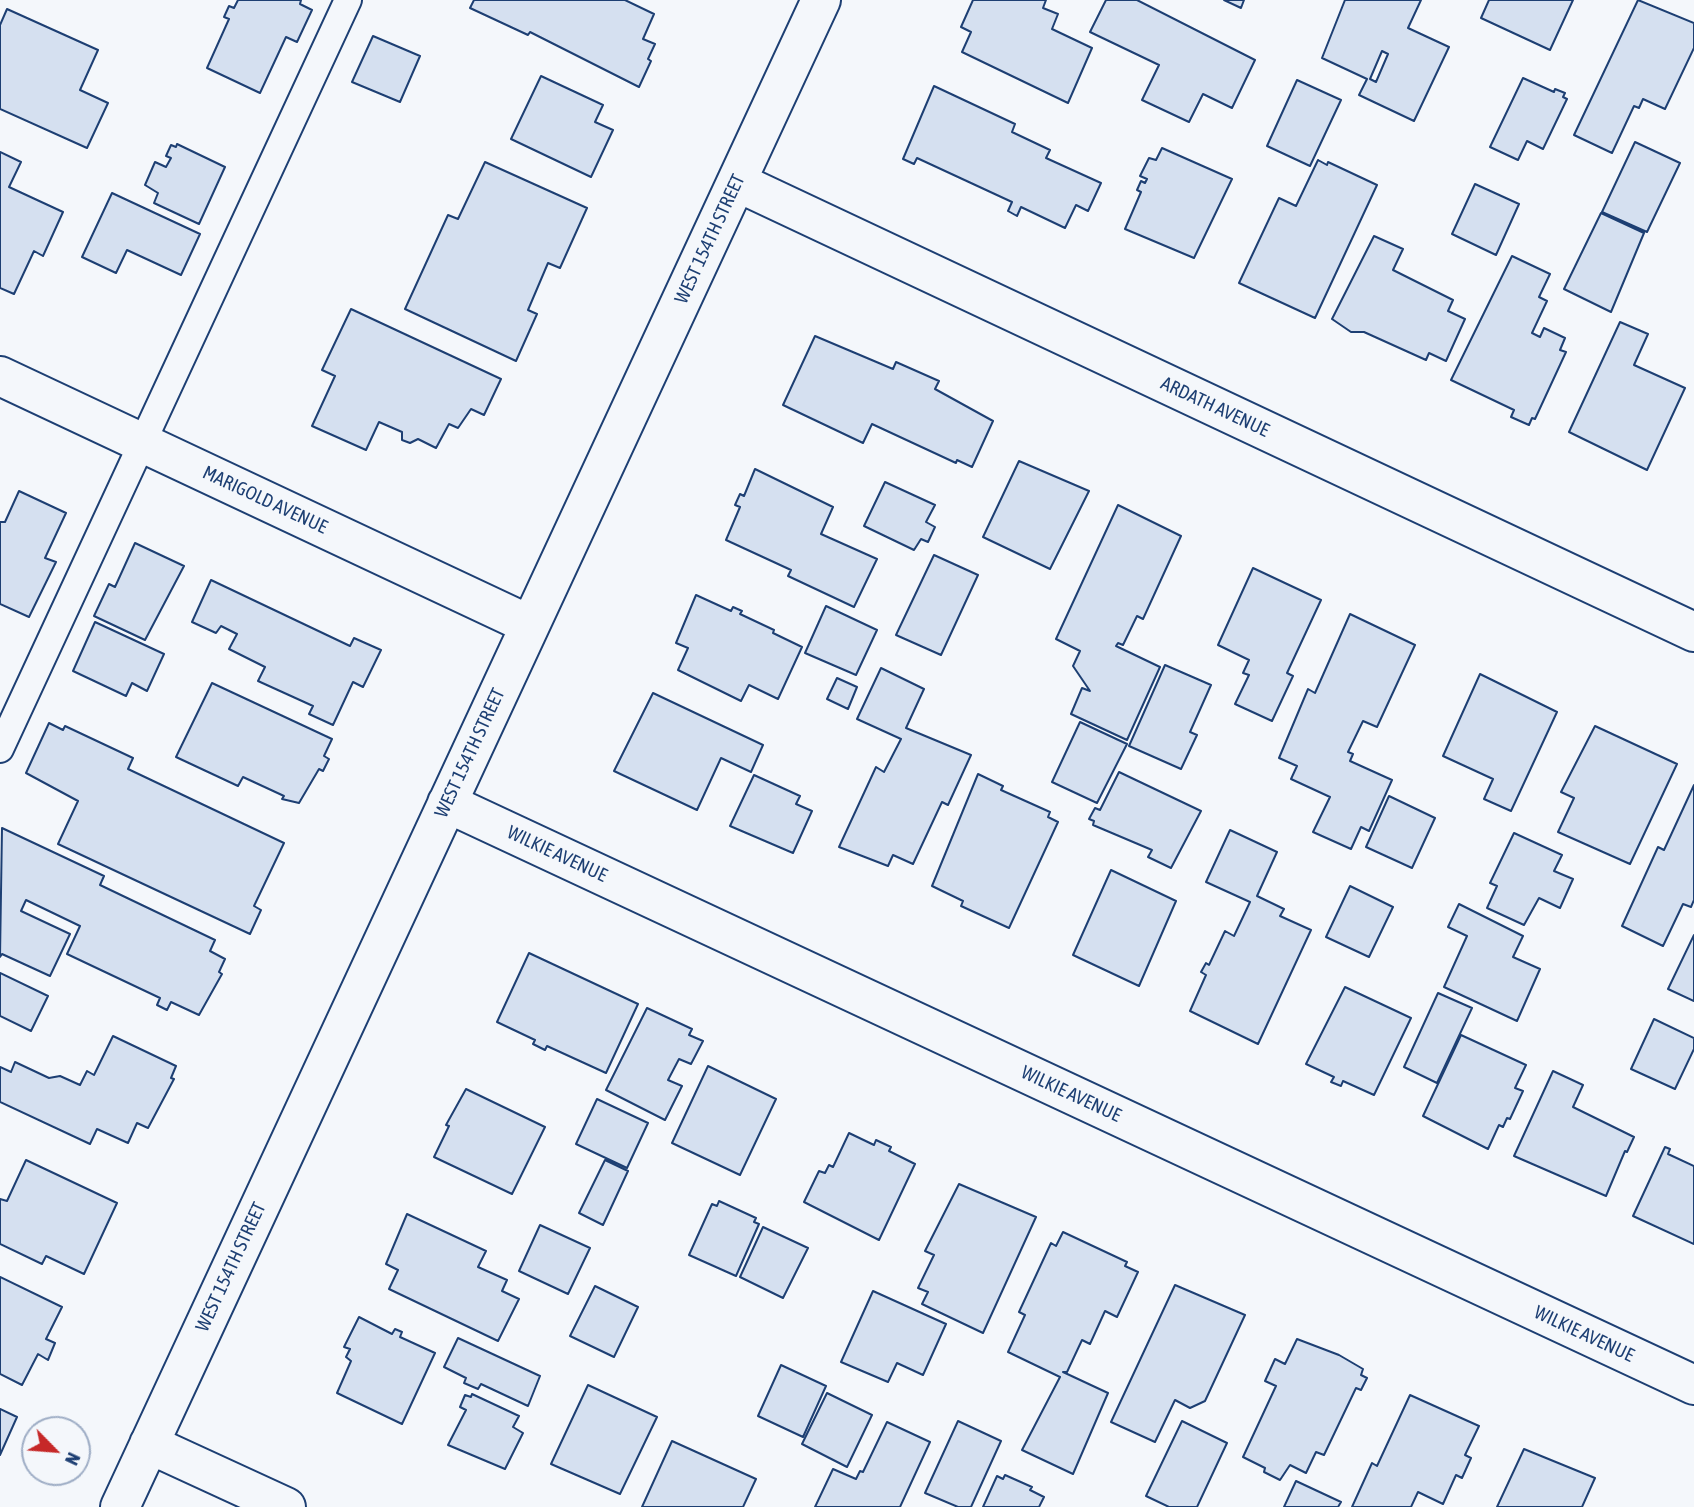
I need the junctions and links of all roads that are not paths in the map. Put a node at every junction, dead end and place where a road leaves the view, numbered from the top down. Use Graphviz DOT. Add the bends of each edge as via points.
graph roads {
  1 [pos="348,0"];
  2 [pos="821,0"];
  3 [pos="737,182"];
  4 [pos="0,376"];
  5 [pos="144,442"];
  6 [pos="530,625"];
  7 [pos="1694,632"];
  8 [pos="0,750"];
  9 [pos="447,803"];
  10 [pos="1694,1385"];
  11 [pos="149,1444"];
  12 [pos="120,1507"];
  13 [pos="286,1507"];
  1 -- 5 [label="lane"];
  2 -- 3 [label="street, WEST 154TH STREET"];
  3 -- 6 [label="street, WEST 154TH STREET"];
  3 -- 7 [label="street, ARDATH AVENUE"];
  4 -- 5 [label="street, MARIGOLD AVENUE"];
  5 -- 6 [label="street, MARIGOLD AVENUE"];
  5 -- 8 [label="lane"];
  6 -- 9 [label="street, WEST 154TH STREET"];
  9 -- 10 [label="street, WILKIE AVENUE"];
  9 -- 11 [label="street, WEST 154TH STREET"];
  11 -- 12 [label="street, WEST 154TH STREET"];
  11 -- 13 [label="street"];
}
